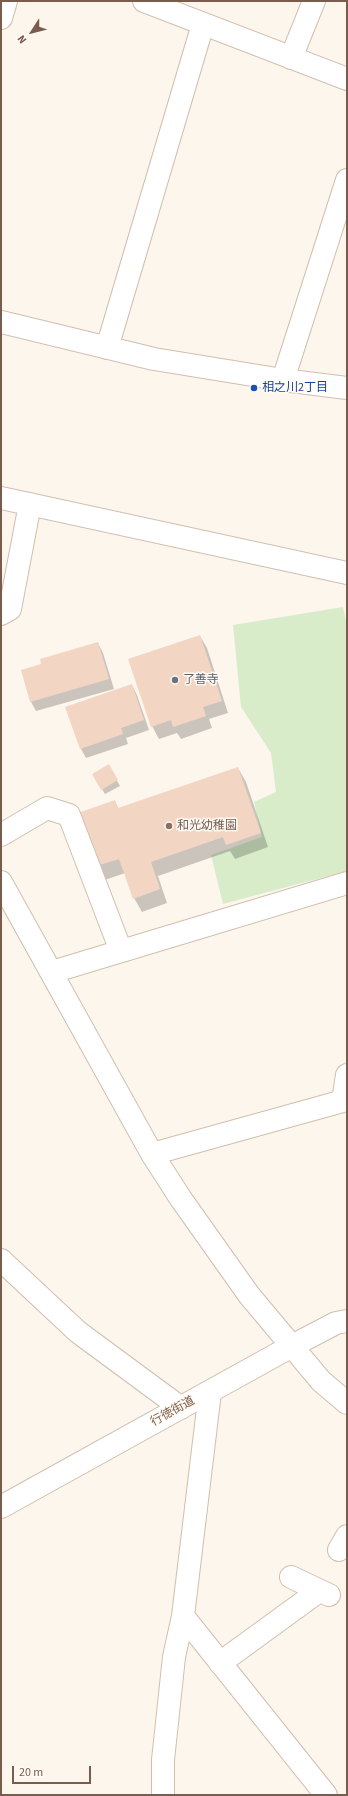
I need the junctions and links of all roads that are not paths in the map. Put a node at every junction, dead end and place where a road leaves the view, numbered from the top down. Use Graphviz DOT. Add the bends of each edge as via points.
graph roads {
  1 [pos="6,1"];
  2 [pos="144,1"];
  3 [pos="314,1"];
  4 [pos="1,18"];
  5 [pos="203,24"];
  6 [pos="291,58"];
  7 [pos="347,79"];
  8 [pos="347,180"];
  9 [pos="1,322"];
  10 [pos="107,348"];
  11 [pos="283,380"];
  12 [pos="347,388"];
  13 [pos="1,498"];
  14 [pos="30,504"];
  15 [pos="347,573"];
  16 [pos="1,614"];
  17 [pos="1,834"];
  18 [pos="1,882"];
  19 [pos="347,883"];
  20 [pos="121,951"];
  21 [pos="52,972"];
  22 [pos="347,1075"];
  23 [pos="152,1154"];
  24 [pos="1,1260"];
  25 [pos="347,1321"];
  26 [pos="292,1346"];
  27 [pos="210,1392"];
  28 [pos="347,1403"];
  29 [pos="181,1408"];
  30 [pos="1,1506"];
  31 [pos="291,1578"];
  32 [pos="183,1616"];
  33 [pos="220,1663"];
  34 [pos="163,1795"];
  35 [pos="326,1795"];
  1 -- 4 [label="street"];
  2 -- 5 [label="street"];
  3 -- 6 [label="street"];
  5 -- 6 [label="street"];
  5 -- 10 [label="street"];
  6 -- 7 [label="street"];
  8 -- 11 [label="street"];
  9 -- 10 [label="street"];
  10 -- 11 [label="street" via="215,370"];
  11 -- 12 [label="street"];
  13 -- 14 [label="street"];
  14 -- 15 [label="street"];
  14 -- 16 [label="street" via="10,609"];
  17 -- 20 [label="street" via="47,808 69,815"];
  18 -- 21 [label="street"];
  19 -- 20 [label="street"];
  20 -- 21 [label="street"];
  21 -- 23 [label="street"];
  22 -- 23 [label="street" via="343,1101"];
  23 -- 26 [label="street" via="249,1295"];
  24 -- 29 [label="street" via="78,1332"];
  25 -- 26 [label="street, 行徳街道" via="336,1323"];
  26 -- 27 [label="street, 行徳街道"];
  26 -- 28 [label="street" via="321,1380"];
  27 -- 29 [label="street, 行徳街道"];
  27 -- 32 [label="street"];
  29 -- 30 [label="street, 行徳街道"];
  31 -- 33 [label="street" via="324,1593"];
  32 -- 33 [label="street"];
  32 -- 34 [label="street" via="174,1665 163,1760"];
  33 -- 35 [label="street"];
}
